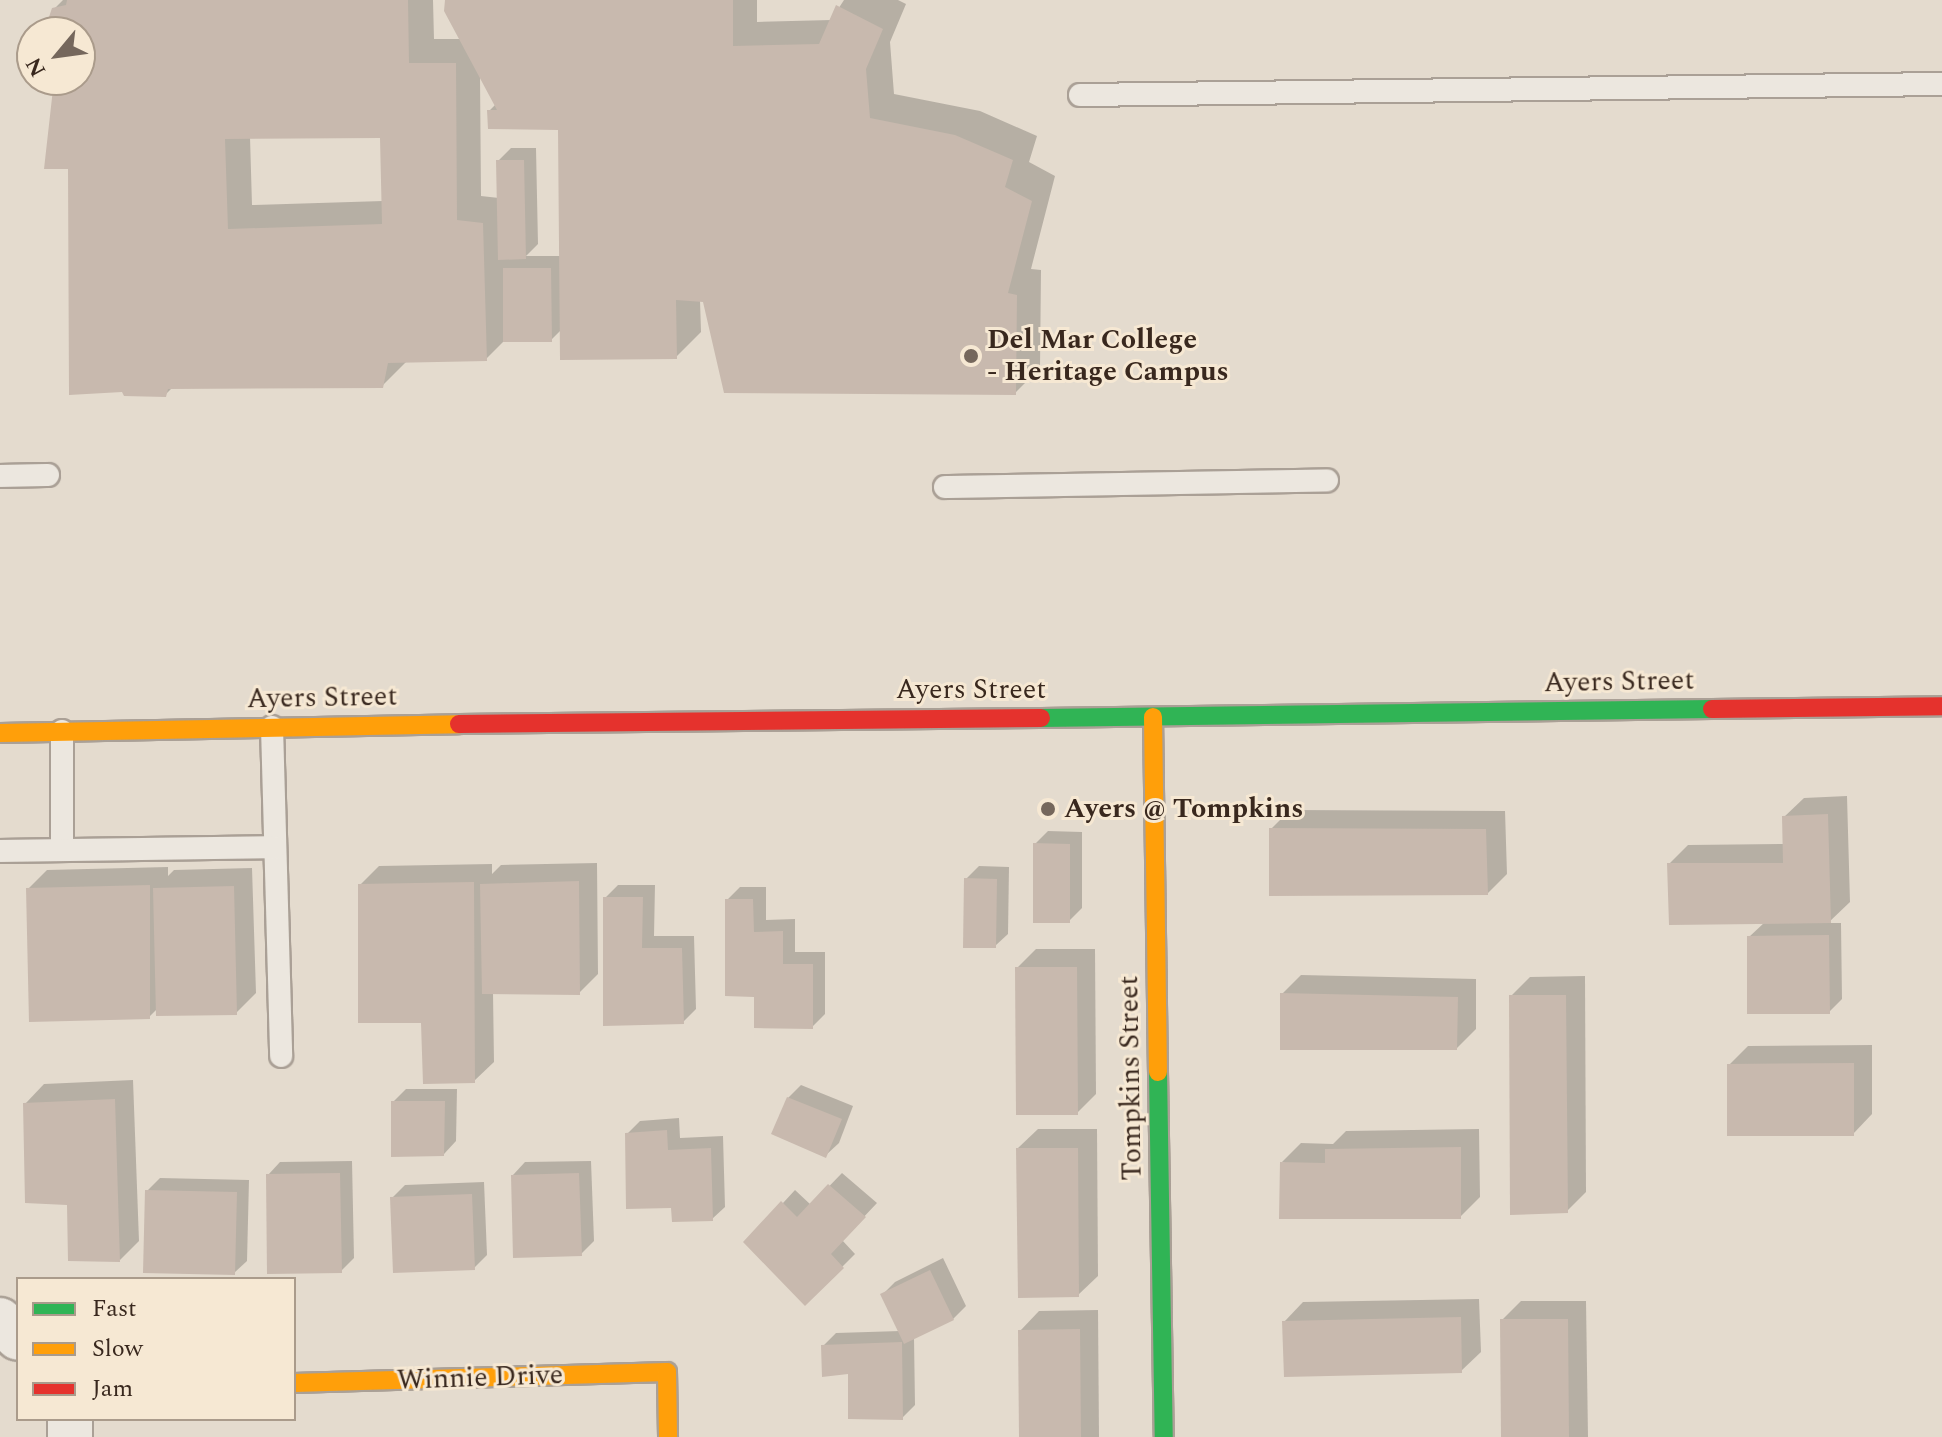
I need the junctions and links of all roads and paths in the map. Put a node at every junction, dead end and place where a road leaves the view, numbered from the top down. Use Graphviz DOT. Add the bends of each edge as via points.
graph roads {
  1 [pos="1942,84"];
  2 [pos="1080,95"];
  3 [pos="48,475"];
  4 [pos="0,476"];
  5 [pos="1327,480"];
  6 [pos="945,487"];
  7 [pos="1942,706"];
  8 [pos="1153,717"];
  9 [pos="272,727"];
  10 [pos="62,731"];
  11 [pos="0,733"];
  12 [pos="275,847"];
  13 [pos="62,850"];
  14 [pos="0,851"];
  15 [pos="281,1056"];
  16 [pos="0,1320"];
  17 [pos="16,1336"];
  18 [pos="296,1383"];
  19 [pos="668,1437"];
  20 [pos="1164,1437"];
  1 -- 2 [label="lane"];
  3 -- 4 [label="lane"];
  5 -- 6 [label="lane"];
  7 -- 8 [label="main road, Ayers Street"];
  8 -- 9 [label="main road, Ayers Street"];
  8 -- 20 [label="main road, Tompkins Street"];
  9 -- 10 [label="main road, Ayers Street"];
  9 -- 12 [label="lane"];
  10 -- 11 [label="main road, Ayers Street"];
  10 -- 13 [label="lane"];
  12 -- 13 [label="lane"];
  12 -- 15 [label="lane"];
  13 -- 14 [label="lane"];
  16 -- 17 [label="street"];
  18 -- 19 [label="main road, Winnie Drive" via="667,1372"];
}
